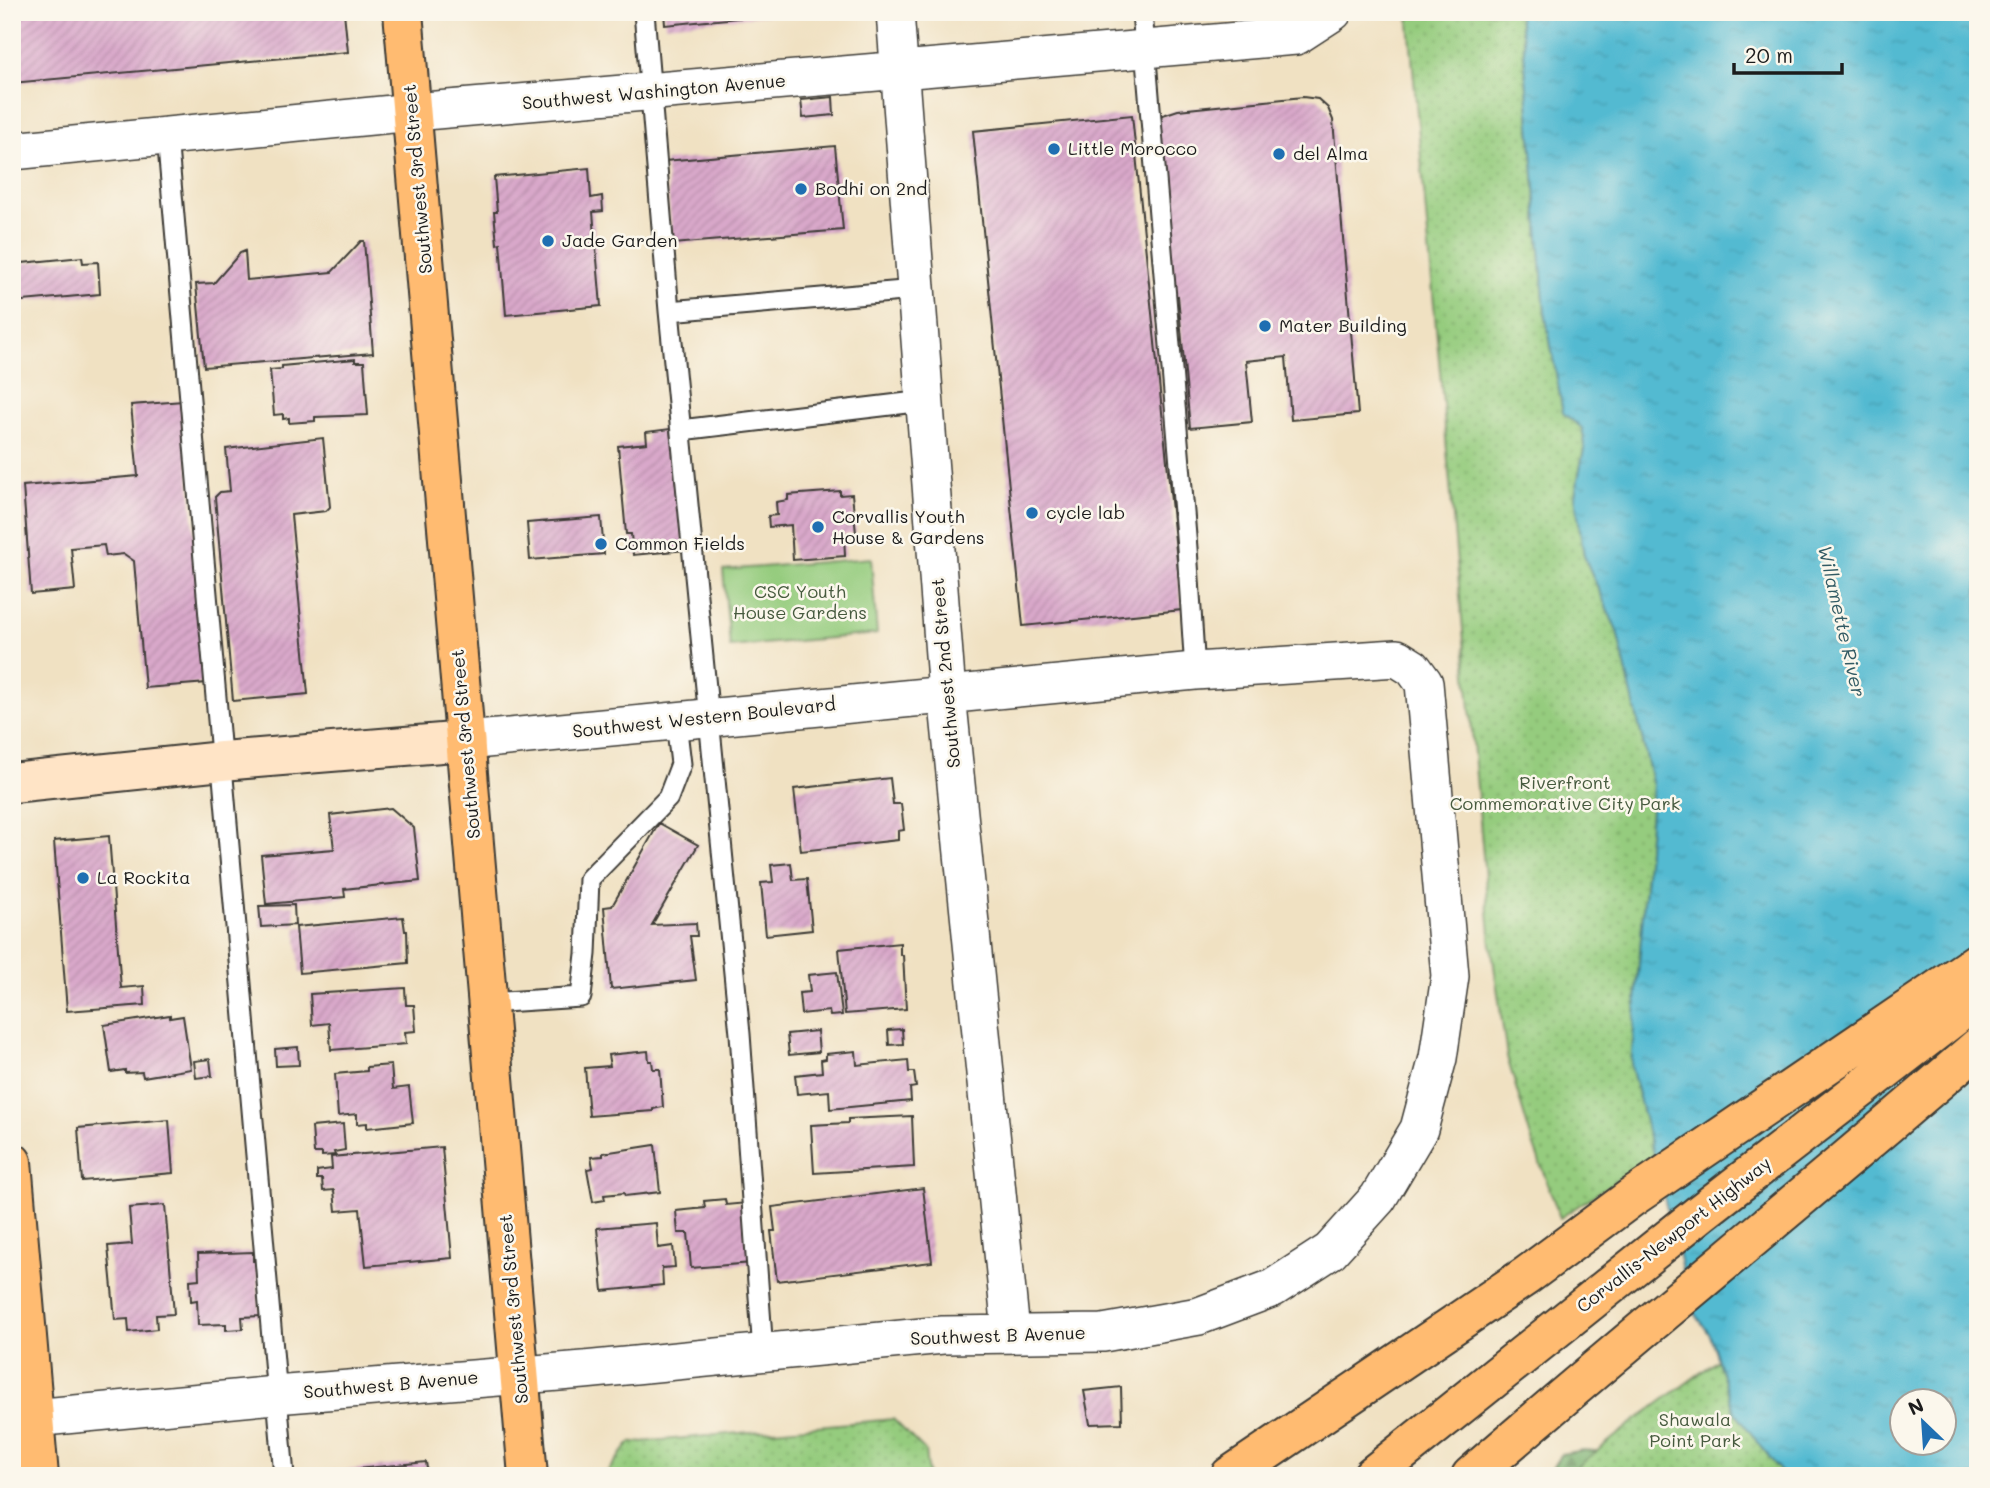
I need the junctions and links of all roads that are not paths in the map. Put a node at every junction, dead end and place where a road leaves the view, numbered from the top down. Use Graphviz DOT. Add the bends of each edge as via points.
graph roads {
  1 [pos="404,12"];
  2 [pos="644,12"];
  3 [pos="895,12"];
  4 [pos="1142,12"];
  5 [pos="1333,12"];
  6 [pos="1145,49"];
  7 [pos="901,71"];
  8 [pos="652,92"];
  9 [pos="413,112"];
  10 [pos="167,136"];
  11 [pos="12,151"];
  12 [pos="915,290"];
  13 [pos="669,311"];
  14 [pos="924,401"];
  15 [pos="681,430"];
  16 [pos="1397,658"];
  17 [pos="1195,671"];
  18 [pos="947,694"];
  19 [pos="693,720"];
  20 [pos="466,741"];
  21 [pos="222,761"];
  22 [pos="12,783"];
  23 [pos="1978,962"];
  24 [pos="1978,998"];
  25 [pos="489,1003"];
  26 [pos="1978,1047"];
  27 [pos="12,1162"];
  28 [pos="1011,1332"];
  29 [pos="763,1352"];
  30 [pos="519,1375"];
  31 [pos="275,1395"];
  32 [pos="23,1419"];
  33 [pos="39,1476"];
  34 [pos="284,1476"];
  35 [pos="528,1476"];
  36 [pos="1230,1476"];
  37 [pos="1372,1476"];
  38 [pos="1471,1476"];
  1 -- 9 [label="highway, Southwest 3rd Street"];
  2 -- 8 [label="lane"];
  3 -- 7 [label="street, Southwest 2nd Street"];
  4 -- 6 [label="lane"];
  5 -- 6 [label="street, Southwest Washington Avenue" via="1296,36"];
  6 -- 7 [label="street, Southwest Washington Avenue"];
  6 -- 17 [label="lane"];
  7 -- 8 [label="street, Southwest Washington Avenue"];
  7 -- 12 [label="street, Southwest 2nd Street"];
  8 -- 9 [label="street, Southwest Washington Avenue"];
  8 -- 13 [label="lane"];
  9 -- 10 [label="street, Southwest Washington Avenue"];
  9 -- 20 [label="highway, Southwest 3rd Street"];
  10 -- 11 [label="street, Southwest Washington Avenue"];
  10 -- 21 [label="lane"];
  12 -- 13 [label="lane"];
  12 -- 14 [label="street, Southwest 2nd Street"];
  13 -- 15 [label="lane"];
  14 -- 15 [label="lane"];
  14 -- 18 [label="street, Southwest 2nd Street"];
  15 -- 19 [label="lane"];
  16 -- 17 [label="street, Southwest Western Boulevard"];
  16 -- 28 [label="street, Southwest B Avenue" via="1413,668 1424,684 1450,976 1438,1058 1419,1129 1378,1198 1330,1251 1273,1288 1199,1316 1102,1333"];
  17 -- 18 [label="street, Southwest Western Boulevard"];
  18 -- 19 [label="street, Southwest Western Boulevard"];
  18 -- 28 [label="street, Southwest 2nd Street"];
  19 -- 20 [label="street, Southwest Western Boulevard"];
  19 -- 25 [label="lane" via="668,798 589,878 581,997"];
  19 -- 29 [label="lane" via="740,1034"];
  20 -- 21 [label="main road, Southwest Western Boulevard"];
  20 -- 25 [label="highway, Southwest 3rd Street"];
  21 -- 22 [label="main road, Southwest Western Boulevard"];
  21 -- 31 [label="lane"];
  23 -- 36 [label="highway"];
  24 -- 37 [label="highway, Corvallis-Newport Highway"];
  25 -- 30 [label="highway, Southwest 3rd Street"];
  26 -- 38 [label="highway"];
  27 -- 32 [label="highway"];
  28 -- 29 [label="street, Southwest B Avenue"];
  29 -- 30 [label="street, Southwest B Avenue"];
  30 -- 31 [label="street, Southwest B Avenue"];
  30 -- 35 [label="highway, Southwest 3rd Street"];
  31 -- 32 [label="street, Southwest B Avenue"];
  31 -- 34 [label="lane"];
  32 -- 33 [label="highway"];
}
